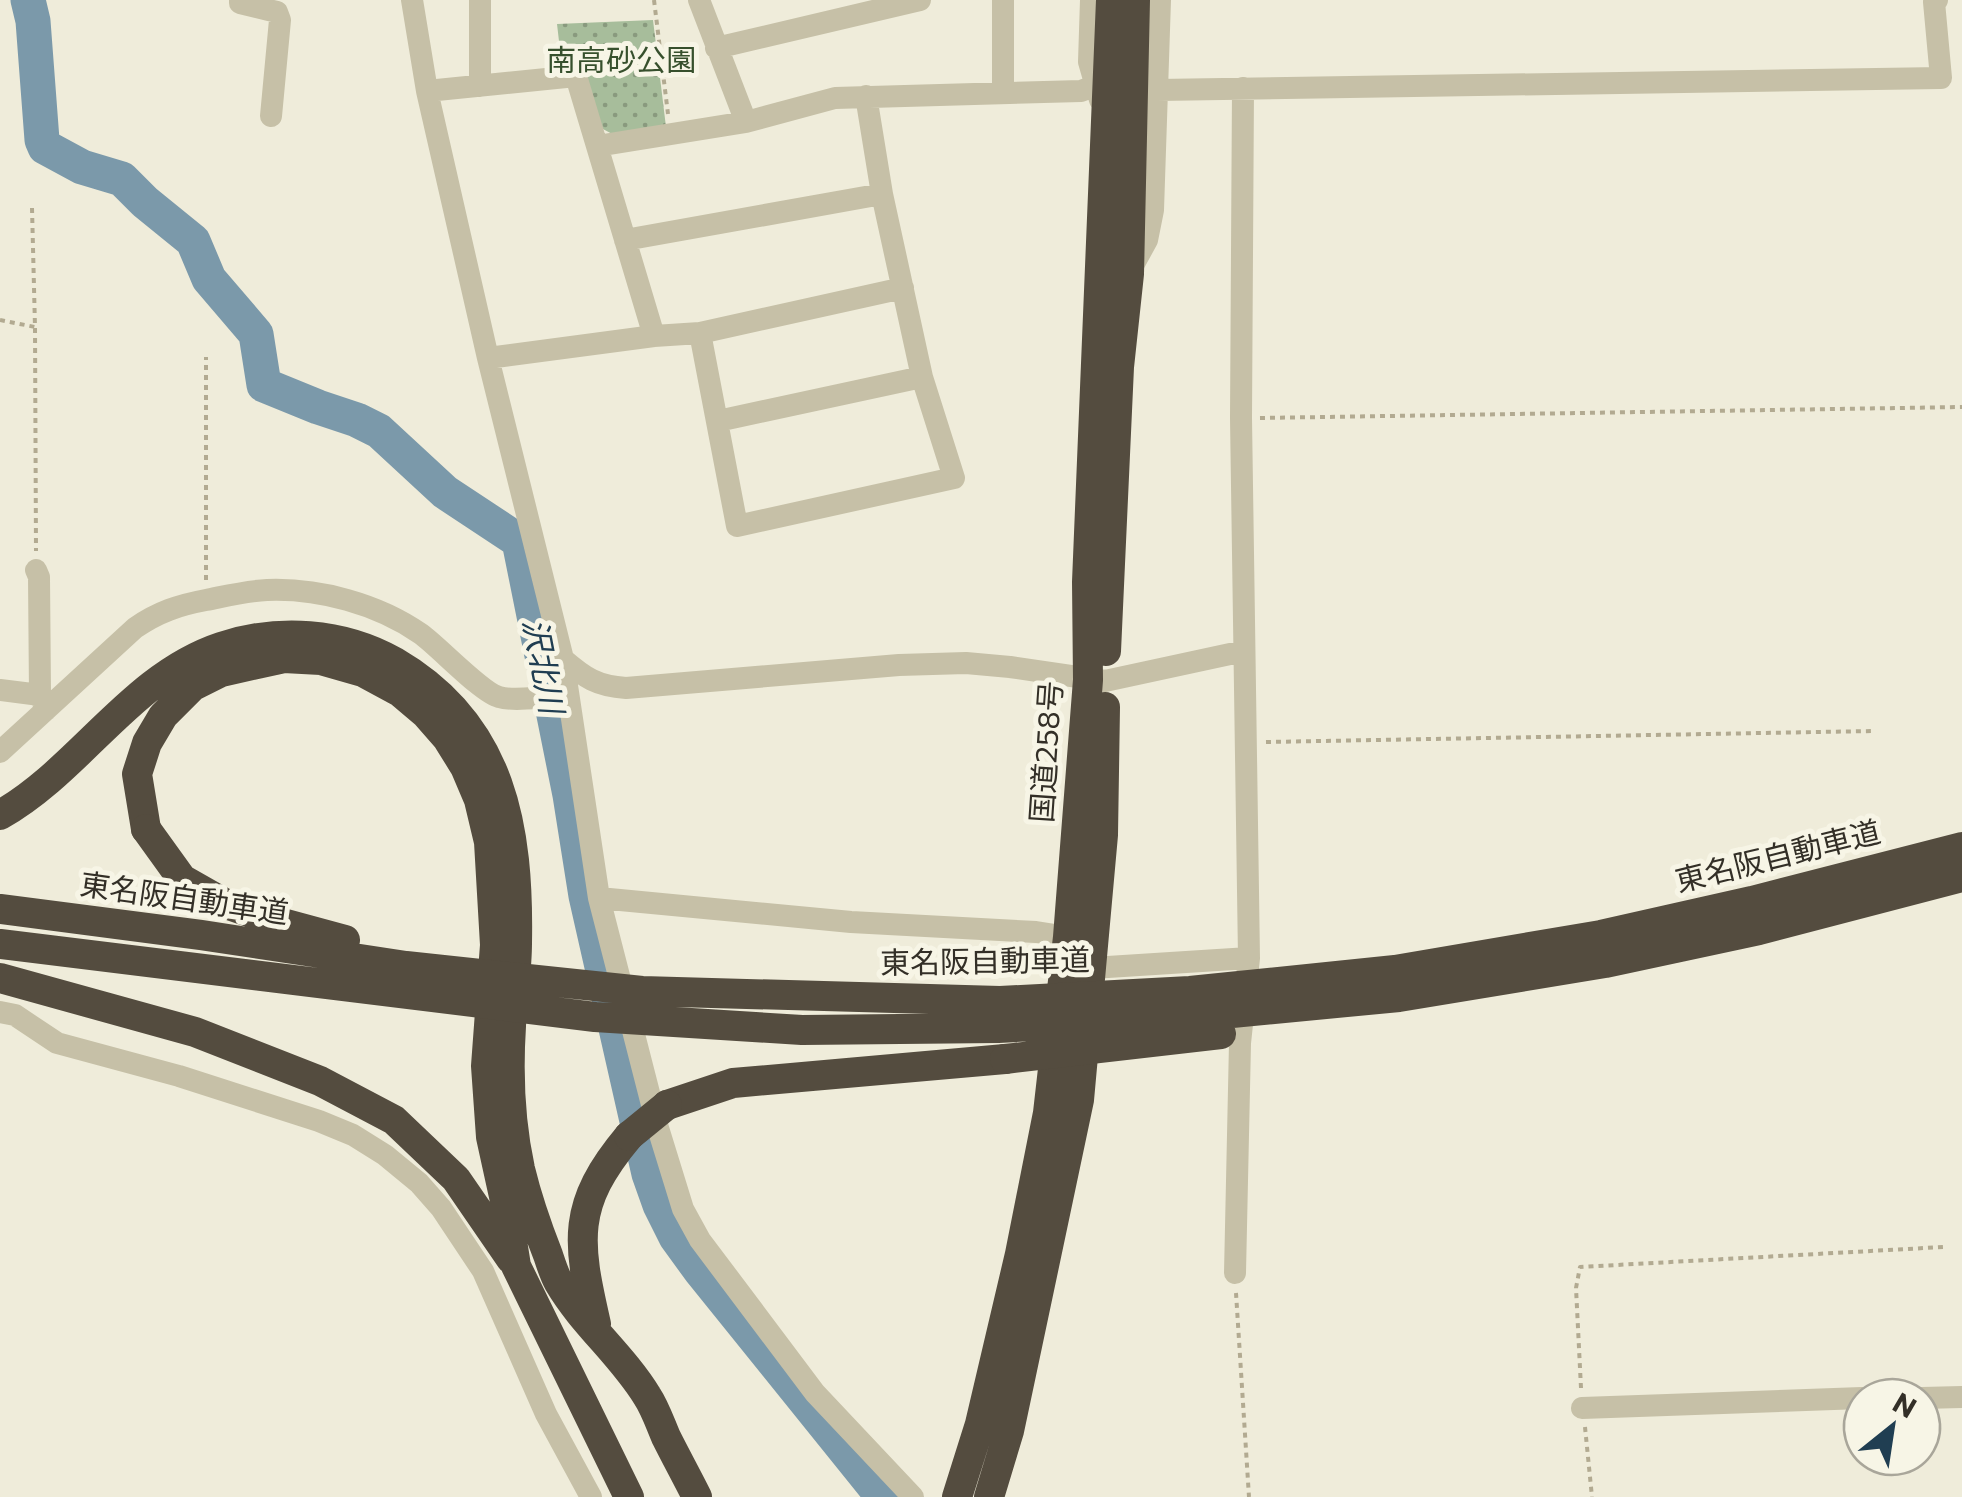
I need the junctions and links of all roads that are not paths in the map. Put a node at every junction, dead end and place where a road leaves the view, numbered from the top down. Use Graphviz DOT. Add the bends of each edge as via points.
graph roads {
  1 [pos="240,0"];
  2 [pos="412,0"];
  3 [pos="480,0"];
  4 [pos="699,0"];
  5 [pos="920,0"];
  6 [pos="1003,0"];
  7 [pos="1091,0"];
  8 [pos="1111,0"];
  9 [pos="1135,0"];
  10 [pos="1160,0"];
  11 [pos="1937,0"];
  12 [pos="716,48"];
  13 [pos="480,86"];
  14 [pos="1094,86"];
  15 [pos="1244,88"];
  16 [pos="1158,90"];
  17 [pos="427,91"];
  18 [pos="1003,92"];
  19 [pos="866,96"];
  20 [pos="1105,115"];
  21 [pos="272,116"];
  22 [pos="746,122"];
  23 [pos="597,146"];
  24 [pos="882,194"];
  25 [pos="625,240"];
  26 [pos="1128,274"];
  27 [pos="903,288"];
  28 [pos="700,333"];
  29 [pos="654,336"];
  30 [pos="488,358"];
  31 [pos="922,377"];
  32 [pos="718,421"];
  33 [pos="36,570"];
  34 [pos="1244,651"];
  35 [pos="563,659"];
  36 [pos="1096,680"];
  37 [pos="0,690"];
  38 [pos="556,695"];
  39 [pos="43,703"];
  40 [pos="0,752"];
  41 [pos="0,815"];
  42 [pos="1962,847"];
  43 [pos="1962,878"];
  44 [pos="599,898"];
  45 [pos="0,909"];
  46 [pos="1068,936"];
  47 [pos="0,944"];
  48 [pos="1248,958"];
  49 [pos="1092,968"];
  50 [pos="0,978"];
  51 [pos="740,994"];
  52 [pos="1399,997"];
  53 [pos="0,1012"];
  54 [pos="516,1266"];
  55 [pos="1235,1273"];
  56 [pos="598,1334"];
  57 [pos="1842,1399"];
  58 [pos="1582,1408"];
  59 [pos="591,1497"];
  60 [pos="629,1497"];
  61 [pos="698,1497"];
  62 [pos="913,1497"];
  63 [pos="958,1497"];
  64 [pos="989,1497"];
  1 -- 21 [label="street" via="276,12 280,20"];
  2 -- 17 [label="street"];
  3 -- 13 [label="street"];
  4 -- 12 [label="street"];
  5 -- 12 [label="street"];
  6 -- 18 [label="street"];
  7 -- 14 [label="street"];
  8 -- 20 [label="highway, 国道258号"];
  9 -- 26 [label="highway, 国道258号"];
  10 -- 16 [label="street"];
  11 -- 15 [label="street" via="1940,78"];
  12 -- 22 [label="street"];
  13 -- 17 [label="street"];
  13 -- 23 [label="street" via="576,76"];
  14 -- 18 [label="street"];
  14 -- 20 [label="street"];
  15 -- 16 [label="street"];
  15 -- 34 [label="street"];
  16 -- 26 [label="street" via="1154,210"];
  17 -- 30 [label="street"];
  18 -- 19 [label="street"];
  19 -- 22 [label="street"];
  19 -- 24 [label="street"];
  20 -- 36 [label="highway, 国道258号" via="1087,582"];
  22 -- 23 [label="street"];
  23 -- 25 [label="street"];
  24 -- 25 [label="street"];
  24 -- 27 [label="street"];
  25 -- 29 [label="street"];
  26 -- 36 [label="highway, 国道258号"];
  27 -- 28 [label="street"];
  27 -- 31 [label="street"];
  28 -- 29 [label="street"];
  28 -- 32 [label="street"];
  29 -- 30 [label="street"];
  30 -- 35 [label="street"];
  31 -- 32 [label="street"];
  31 -- 32 [label="street" via="954,478 737,526"];
  33 -- 39 [label="street"];
  34 -- 36 [label="street"];
  34 -- 48 [label="street"];
  35 -- 36 [label="street" via="602,687 626,688 966,663"];
  35 -- 38 [label="street"];
  36 -- 46 [label="highway, 国道258号"];
  36 -- 49 [label="highway, 国道258号" via="1104,835"];
  37 -- 39 [label="street"];
  38 -- 39 [label="street" via="501,698 399,620 296,590 238,593 167,610"];
  38 -- 44 [label="street"];
  39 -- 40 [label="street"];
  41 -- 56 [label="highway" via="194,657 254,638 302,635 354,644 406,669 449,703 492,768 511,832 517,946 510,1096 520,1166 558,1282"];
  42 -- 51 [label="highway, 東名阪自動車道, bridge" via="1601,936 1396,970 1000,1001"];
  43 -- 52 [label="highway, 東名阪自動車道, bridge" via="1624,959"];
  44 -- 46 [label="street"];
  44 -- 62 [label="street" via="683,1209 815,1393"];
  45 -- 51 [label="highway, 東名阪自動車道, bridge" via="406,966 642,991"];
  46 -- 63 [label="highway, 国道258号" via="1048,1113"];
  47 -- 52 [label="highway, 東名阪自動車道, bridge" via="595,1017 802,1030 1191,1018"];
  48 -- 49 [label="street"];
  48 -- 55 [label="street"];
  49 -- 64 [label="highway, 国道258号" via="1080,1100"];
  50 -- 54 [label="highway" via="194,1032 320,1081 394,1120 456,1179"];
  51 -- 54 [label="highway, bridge" via="699,981 350,942 226,904 182,879 146,829 137,774 163,716 193,686 221,672 284,658 321,660 400,692 447,738 479,800 489,842 495,945 486,1066 491,1137"];
  52 -- 56 [label="highway, bridge" via="1342,1017 1120,1048 733,1083 666,1105 611,1158 588,1202 583,1265"];
  53 -- 59 [label="street" via="56,1043 319,1120 354,1135 419,1182 484,1271 546,1414"];
  54 -- 60 [label="highway"];
  56 -- 61 [label="highway" via="647,1395"];
  57 -- 58 [label="street"];
}
